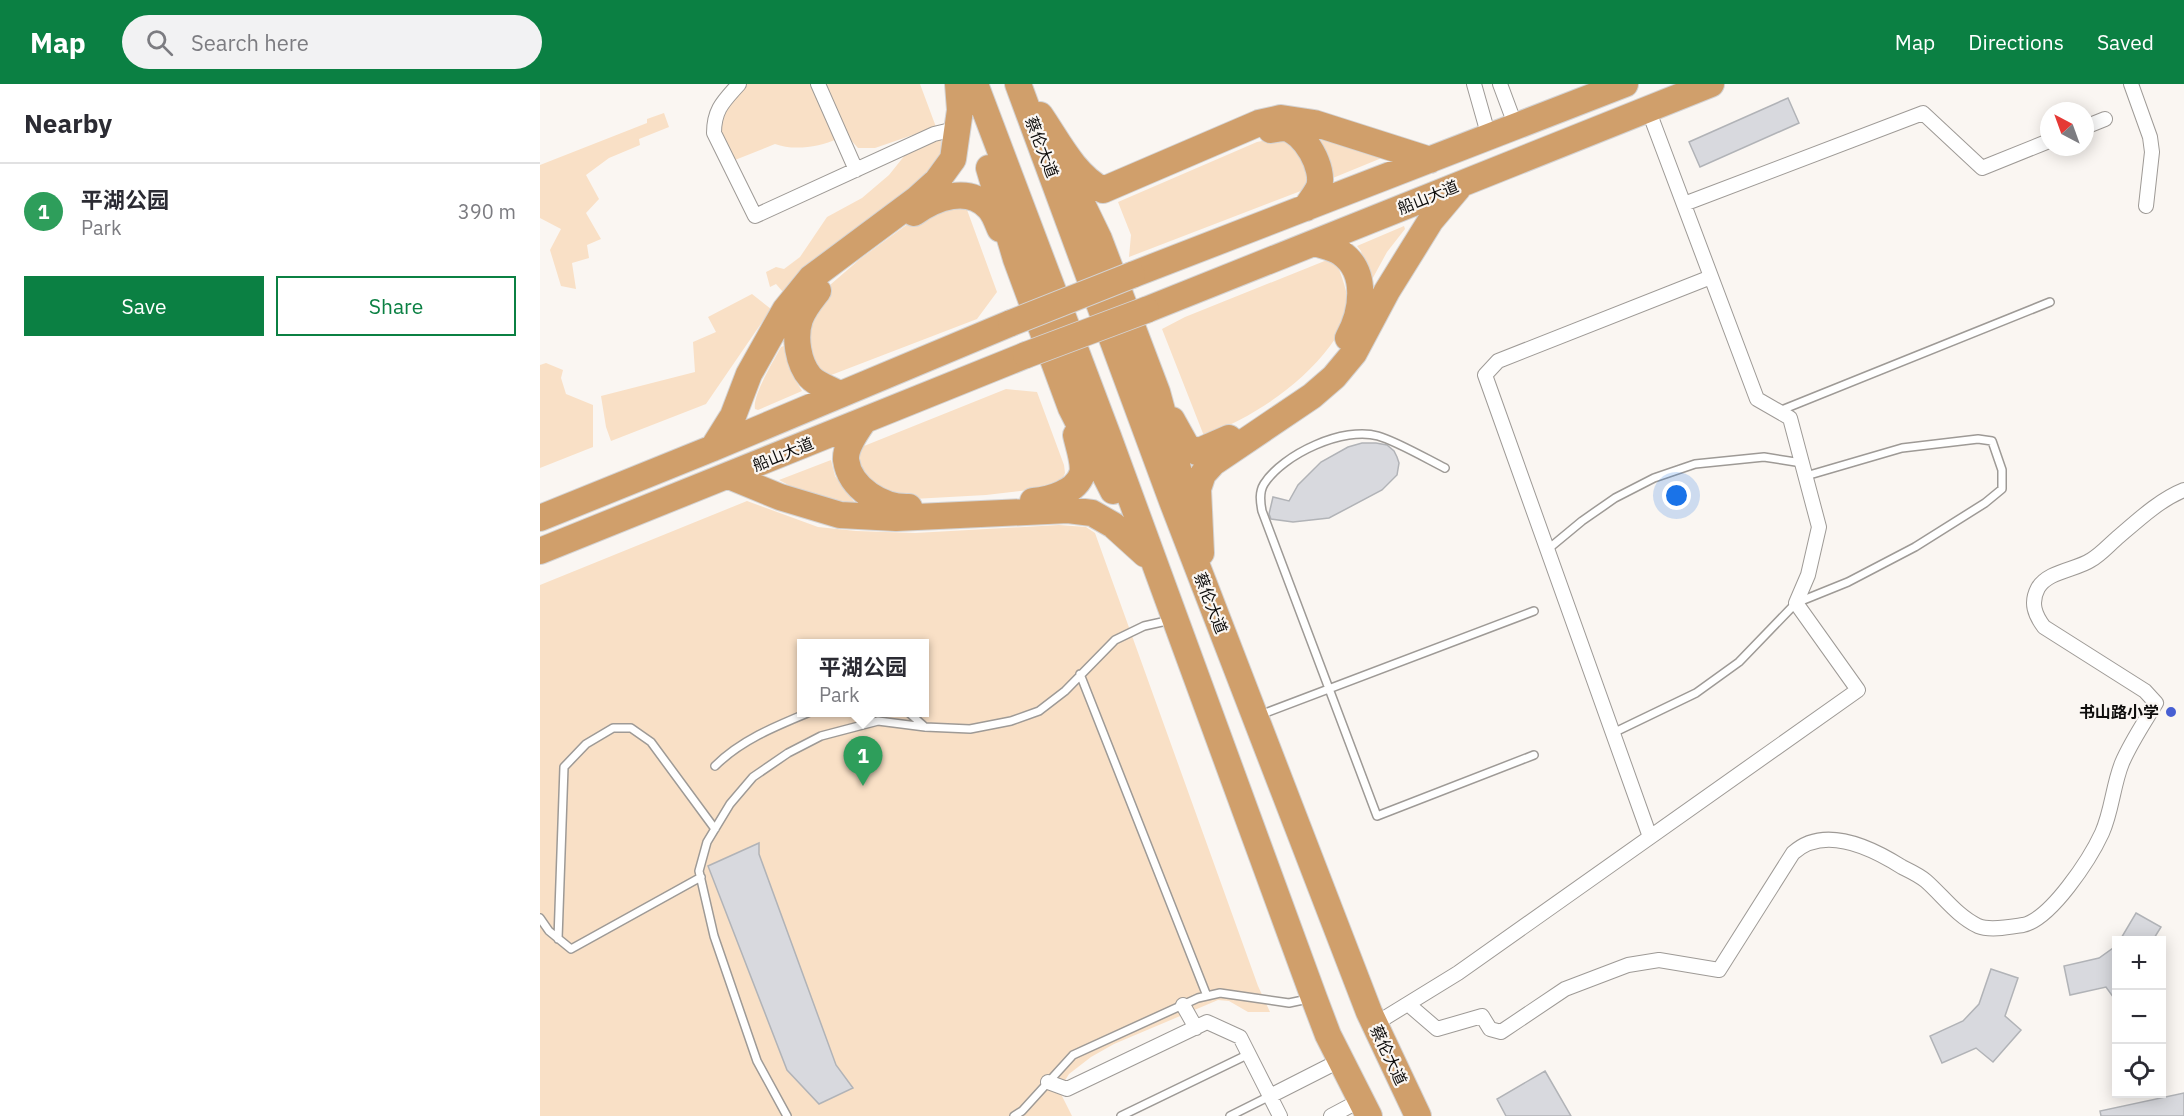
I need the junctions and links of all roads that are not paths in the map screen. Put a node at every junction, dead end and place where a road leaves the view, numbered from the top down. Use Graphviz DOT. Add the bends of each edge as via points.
graph roads {
  1 [pos="739,84"];
  2 [pos="818,84"];
  3 [pos="958,84"];
  4 [pos="965,84"];
  5 [pos="975,84"];
  6 [pos="1018,84"];
  7 [pos="1024,84"];
  8 [pos="1474,84"];
  9 [pos="1500,84"];
  10 [pos="1624,84"];
  11 [pos="1711,84"];
  12 [pos="2131,84"];
  13 [pos="1647,109"];
  14 [pos="1038,112"];
  15 [pos="2105,119"];
  16 [pos="2094,123"];
  17 [pos="1516,127"];
  18 [pos="959,128"];
  19 [pos="1489,137"];
  20 [pos="2040,145"];
  21 [pos="1430,160"];
  22 [pos="856,170"];
  23 [pos="1461,184"];
  24 [pos="1684,204"];
  25 [pos="2146,206"];
  26 [pos="1306,208"];
  27 [pos="1315,243"];
  28 [pos="1016,259"];
  29 [pos="1121,273"];
  30 [pos="1711,277"];
  31 [pos="2049,302"];
  32 [pos="1157,392"];
  33 [pos="839,394"];
  34 [pos="1071,408"];
  35 [pos="1777,412"];
  36 [pos="862,422"];
  37 [pos="713,448"];
  38 [pos="1445,468"];
  39 [pos="1804,470"];
  40 [pos="729,476"];
  41 [pos="2184,490"];
  42 [pos="540,518"];
  43 [pos="1547,550"];
  44 [pos="540,551"];
  45 [pos="1145,554"];
  46 [pos="1201,554"];
  47 [pos="1797,603"];
  48 [pos="1172,609"];
  49 [pos="1534,610"];
  50 [pos="1223,633"];
  51 [pos="1080,674"];
  52 [pos="1329,689"];
  53 [pos="797,717"];
  54 [pos="914,717"];
  55 [pos="1255,717"];
  56 [pos="925,727"];
  57 [pos="1613,733"];
  58 [pos="1534,755"];
  59 [pos="715,766"];
  60 [pos="715,829"];
  61 [pos="1650,837"];
  62 [pos="701,877"];
  63 [pos="540,918"];
  64 [pos="558,939"];
  65 [pos="1208,996"];
  66 [pos="1314,998"];
  67 [pos="1408,1004"];
  68 [pos="1183,1005"];
  69 [pos="1375,1024"];
  70 [pos="1196,1028"];
  71 [pos="1248,1054"];
  72 [pos="1341,1060"];
  73 [pos="1048,1082"];
  74 [pos="1270,1096"];
  75 [pos="1365,1108"];
  76 [pos="787,1116"];
  77 [pos="1014,1116"];
  78 [pos="1121,1116"];
  79 [pos="1230,1116"];
  80 [pos="1280,1116"];
  81 [pos="1331,1116"];
  82 [pos="1418,1116"];
  1 -- 22 [label="street" via="720,106 714,119 714,133 754,216"];
  2 -- 22 [label="street"];
  3 -- 18 [label="highway"];
  4 -- 28 [label="highway"];
  5 -- 48 [label="highway"];
  6 -- 50 [label="highway, 蔡伦大道"];
  7 -- 14 [label="highway"];
  8 -- 19 [label="street"];
  9 -- 17 [label="street"];
  10 -- 17 [label="highway, 船山大道"];
  11 -- 13 [label="highway, 船山大道"];
  12 -- 25 [label="street" via="2152,152"];
  13 -- 23 [label="highway, 船山大道"];
  13 -- 24 [label="street"];
  14 -- 21 [label="highway" via="1080,174 1103,190 1259,123 1281,118 1314,123"];
  14 -- 29 [label="highway" via="1099,239"];
  15 -- 16 [label="street"];
  17 -- 19 [label="highway, 船山大道"];
  18 -- 22 [label="street" via="934,134"];
  18 -- 37 [label="highway" via="952,159 937,181 811,278 784,310 733,416"];
  19 -- 21 [label="highway, 船山大道"];
  20 -- 24 [label="street" via="1982,168 1923,113"];
  21 -- 26 [label="highway, 船山大道"];
  23 -- 27 [label="highway, 船山大道"];
  23 -- 46 [label="highway" via="1431,220 1354,353 1334,377 1203,474 1198,489"];
  24 -- 30 [label="street"];
  26 -- 29 [label="highway, 船山大道"];
  26 -- 29 [label="highway" via="1320,186 1318,165 1296,134 1272,129 1107,199 1102,207"];
  27 -- 32 [label="highway" via="1340,252 1353,264 1361,293 1349,337 1330,364 1303,390 1238,434 1197,452 1187,447"];
  27 -- 36 [label="highway, 船山大道, bridge"];
  28 -- 33 [label="highway" via="990,208 974,197 953,195 923,207 873,243 831,276 800,320 800,358 811,379"];
  28 -- 34 [label="highway"];
  29 -- 32 [label="highway"];
  29 -- 33 [label="highway, 船山大道, bridge"];
  30 -- 35 [label="street" via="1758,399"];
  30 -- 43 [label="street" via="1498,361 1485,375"];
  31 -- 35 [label="lane"];
  32 -- 46 [label="highway"];
  33 -- 37 [label="highway, 船山大道"];
  34 -- 36 [label="highway" via="1082,472 1068,490 1040,500 903,507 880,501 863,490 846,459"];
  34 -- 45 [label="highway"];
  35 -- 39 [label="street" via="1790,418"];
  36 -- 40 [label="highway, 船山大道"];
  37 -- 42 [label="highway, 船山大道"];
  38 -- 52 [label="lane" via="1379,436 1354,433 1321,442 1279,467 1263,485 1259,498 1262,511"];
  39 -- 43 [label="lane" via="1764,457 1695,464 1654,478 1615,498"];
  39 -- 47 [label="street" via="1819,527"];
  39 -- 47 [label="lane" via="1902,448 1978,439 1992,441 2002,470 2002,489 1915,547"];
  40 -- 44 [label="highway, 船山大道"];
  40 -- 45 [label="highway" via="840,515 896,518 1068,510 1092,513 1113,525"];
  41 -- 67 [label="street" via="2173,494 2093,559 2050,577 2038,588 2033,603 2044,627 2145,691 2156,703 2121,765 2102,832 2079,874 2050,907 2026,924 1979,927 1924,880 1882,854 1864,845 1815,841 1793,853 1719,970 1659,960 1628,965 1565,988 1501,1032 1490,1029 1482,1016 1437,1029"];
  43 -- 57 [label="street"];
  45 -- 48 [label="highway"];
  46 -- 50 [label="highway"];
  47 -- 57 [label="lane" via="1739,662 1696,693"];
  47 -- 61 [label="street" via="1858,690"];
  48 -- 51 [label="lane" via="1115,640"];
  48 -- 66 [label="highway"];
  49 -- 52 [label="lane"];
  50 -- 55 [label="highway, 蔡伦大道"];
  51 -- 56 [label="lane" via="1040,711 1011,721 970,729"];
  51 -- 65 [label="lane"];
  52 -- 55 [label="lane"];
  52 -- 58 [label="lane" via="1377,816"];
  53 -- 59 [label="lane" via="727,754"];
  54 -- 56 [label="lane"];
  55 -- 69 [label="highway, 蔡伦大道"];
  56 -- 60 [label="lane" via="878,721 822,736 753,777"];
  57 -- 61 [label="street"];
  60 -- 62 [label="lane" via="707,842"];
  60 -- 64 [label="lane" via="651,742 632,728 613,728 586,744 564,767"];
  61 -- 67 [label="street"];
  62 -- 64 [label="lane" via="571,949"];
  62 -- 76 [label="lane" via="714,936 757,1061"];
  63 -- 64 [label="lane"];
  65 -- 66 [label="lane" via="1220,993 1289,1003"];
  65 -- 68 [label="lane"];
  66 -- 72 [label="highway"];
  67 -- 69 [label="street"];
  68 -- 70 [label="street"];
  68 -- 73 [label="lane" via="1073,1055"];
  69 -- 82 [label="highway, 蔡伦大道"];
  70 -- 71 [label="street" via="1207,1022 1240,1037"];
  70 -- 73 [label="street" via="1067,1089"];
  71 -- 74 [label="street"];
  71 -- 78 [label="lane"];
  72 -- 74 [label="street"];
  72 -- 75 [label="highway"];
  73 -- 77 [label="lane"];
  74 -- 79 [label="lane"];
  74 -- 80 [label="street"];
  75 -- 81 [label="street"];
}
